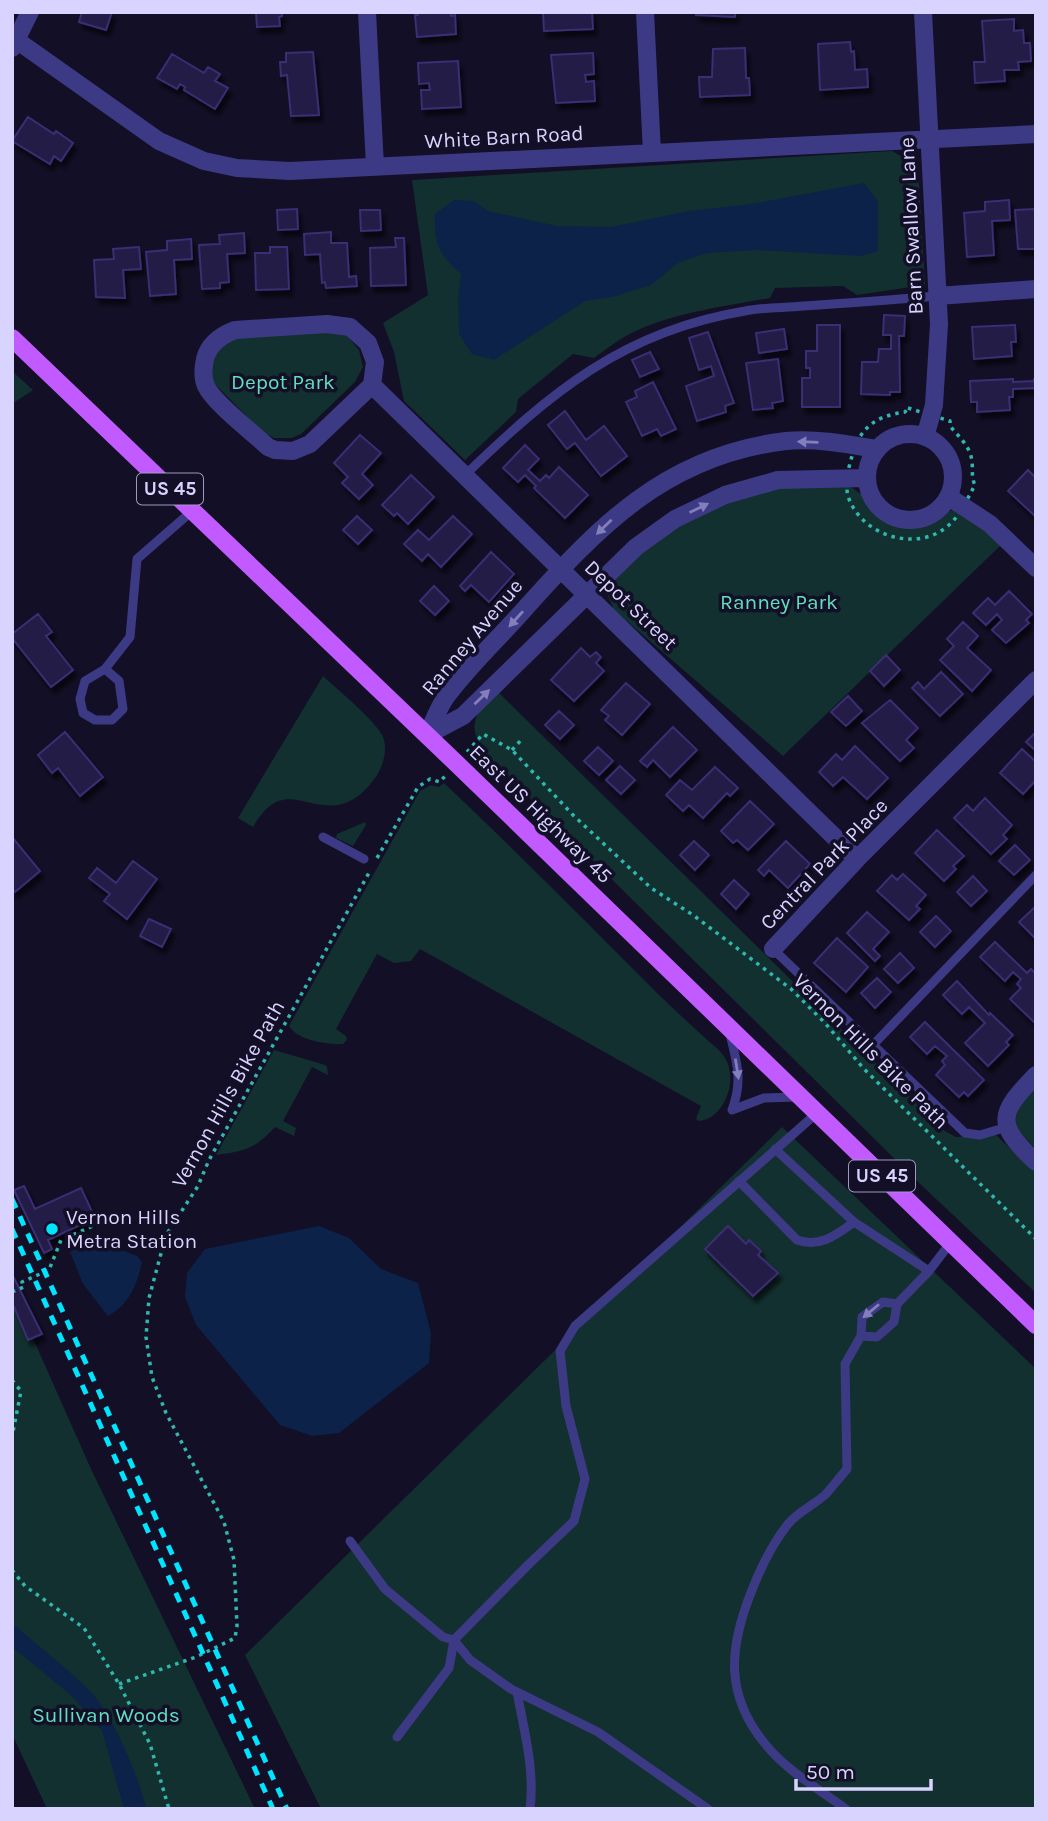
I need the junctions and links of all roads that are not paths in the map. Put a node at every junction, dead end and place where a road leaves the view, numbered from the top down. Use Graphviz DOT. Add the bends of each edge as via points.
graph roads {
  1 [pos="30,12"];
  2 [pos="367,12"];
  3 [pos="645,12"];
  4 [pos="923,12"];
  5 [pos="14,42"];
  6 [pos="1036,134"];
  7 [pos="929,139"];
  8 [pos="652,153"];
  9 [pos="375,166"];
  10 [pos="1036,289"];
  11 [pos="937,296"];
  12 [pos="12,338"];
  13 [pos="372,385"];
  14 [pos="925,437"];
  15 [pos="876,449"];
  16 [pos="464,476"];
  17 [pos="866,478"];
  18 [pos="956,501"];
  19 [pos="192,511"];
  20 [pos="561,568"];
  21 [pos="1036,568"];
  22 [pos="588,594"];
  23 [pos="105,668"];
  24 [pos="1036,680"];
  25 [pos="427,735"];
  26 [pos="323,836"];
  27 [pos="364,859"];
  28 [pos="857,859"];
  29 [pos="1036,875"];
  30 [pos="773,949"];
  31 [pos="728,1027"];
  32 [pos="873,1045"];
  33 [pos="1036,1075"];
  34 [pos="800,1097"];
  35 [pos="817,1113"];
  36 [pos="1007,1127"];
  37 [pos="775,1149"];
  38 [pos="1036,1162"];
  39 [pos="739,1181"];
  40 [pos="854,1222"];
  41 [pos="951,1242"];
  42 [pos="929,1271"];
  43 [pos="897,1304"];
  44 [pos="1036,1325"];
  45 [pos="861,1336"];
  46 [pos="350,1541"];
  47 [pos="454,1640"];
  48 [pos="517,1692"];
  49 [pos="397,1737"];
  50 [pos="530,1809"];
  51 [pos="708,1809"];
  52 [pos="846,1809"];
  1 -- 5 [label="street"];
  2 -- 9 [label="street"];
  3 -- 8 [label="street"];
  4 -- 7 [label="street, Barn Swallow Lane"];
  5 -- 9 [label="street, White Barn Road" via="159,141 204,161 290,171"];
  6 -- 7 [label="street, White Barn Road"];
  7 -- 8 [label="street, White Barn Road"];
  7 -- 11 [label="street, Barn Swallow Lane"];
  8 -- 9 [label="street, White Barn Road"];
  10 -- 11 [label="street"];
  11 -- 14 [label="street, Barn Swallow Lane" via="938,362"];
  11 -- 16 [label="lane" via="746,310 640,342 595,365 550,397"];
  12 -- 19 [label="main road, East US Highway 45 / US 45"];
  13 -- 13 [label="street" via="310,444 293,451 275,450 211,394 203,375 205,356 223,335 235,330 327,324 350,327 368,343 374,362"];
  13 -- 16 [label="street, Depot Street"];
  14 -- 15 [label="street" via="907,434"];
  14 -- 18 [label="street" via="947,455"];
  15 -- 17 [label="street"];
  15 -- 20 [label="street, Ranney Avenue, one-way" via="787,441 705,462 671,477 621,510"];
  16 -- 20 [label="street, Depot Street"];
  17 -- 18 [label="street" via="878,508 892,517 924,518"];
  22 -- 17 [label="street, Ranney Avenue, one-way" via="636,547 676,519 725,495 778,480"];
  18 -- 21 [label="street" via="990,524"];
  19 -- 23 [label="lane" via="137,559 130,637"];
  19 -- 25 [label="main road, East US Highway 45 / US 45"];
  20 -- 22 [label="street, Depot Street"];
  20 -- 25 [label="street, Ranney Avenue, one-way" via="446,698"];
  25 -- 22 [label="street, Ranney Avenue, one-way" via="463,716"];
  22 -- 28 [label="street, Depot Street"];
  23 -- 23 [label="lane" via="85,681 80,698 83,713 95,720 111,720 123,709 119,681"];
  24 -- 28 [label="street, Central Park Place"];
  25 -- 31 [label="main road, East US Highway 45 / US 45"];
  26 -- 27 [label="lane"];
  28 -- 30 [label="street, Central Park Place"];
  29 -- 32 [label="lane"];
  30 -- 32 [label="lane, Central Park Place"];
  31 -- 34 [label="main road, East US Highway 45 / US 45"];
  31 -- 34 [label="lane, one-way" via="739,1075 732,1110 764,1098"];
  32 -- 36 [label="lane, Central Park Place" via="965,1133 979,1135"];
  33 -- 36 [label="street" via="1007,1111"];
  34 -- 35 [label="main road, East US Highway 45 / US 45"];
  35 -- 37 [label="lane"];
  35 -- 41 [label="main road, East US Highway 45 / US 45"];
  36 -- 38 [label="street" via="1013,1141"];
  37 -- 39 [label="lane"];
  37 -- 40 [label="lane"];
  39 -- 40 [label="lane" via="797,1240 808,1244 834,1237"];
  39 -- 47 [label="lane" via="575,1326 560,1351 566,1406 585,1479 574,1521"];
  40 -- 42 [label="lane"];
  41 -- 42 [label="lane"];
  41 -- 44 [label="main road, East US Highway 45 / US 45"];
  42 -- 43 [label="lane"];
  43 -- 45 [label="lane" via="894,1322 877,1336"];
  43 -- 45 [label="lane, one-way" via="883,1302 862,1317"];
  45 -- 52 [label="lane" via="845,1364 847,1469 789,1523 760,1569 739,1622 733,1658 742,1707 767,1747"];
  46 -- 47 [label="lane" via="385,1589 443,1637"];
  47 -- 48 [label="lane" via="470,1660"];
  47 -- 49 [label="lane" via="449,1668"];
  48 -- 50 [label="lane" via="527,1741"];
  48 -- 51 [label="lane" via="598,1732"];
}
